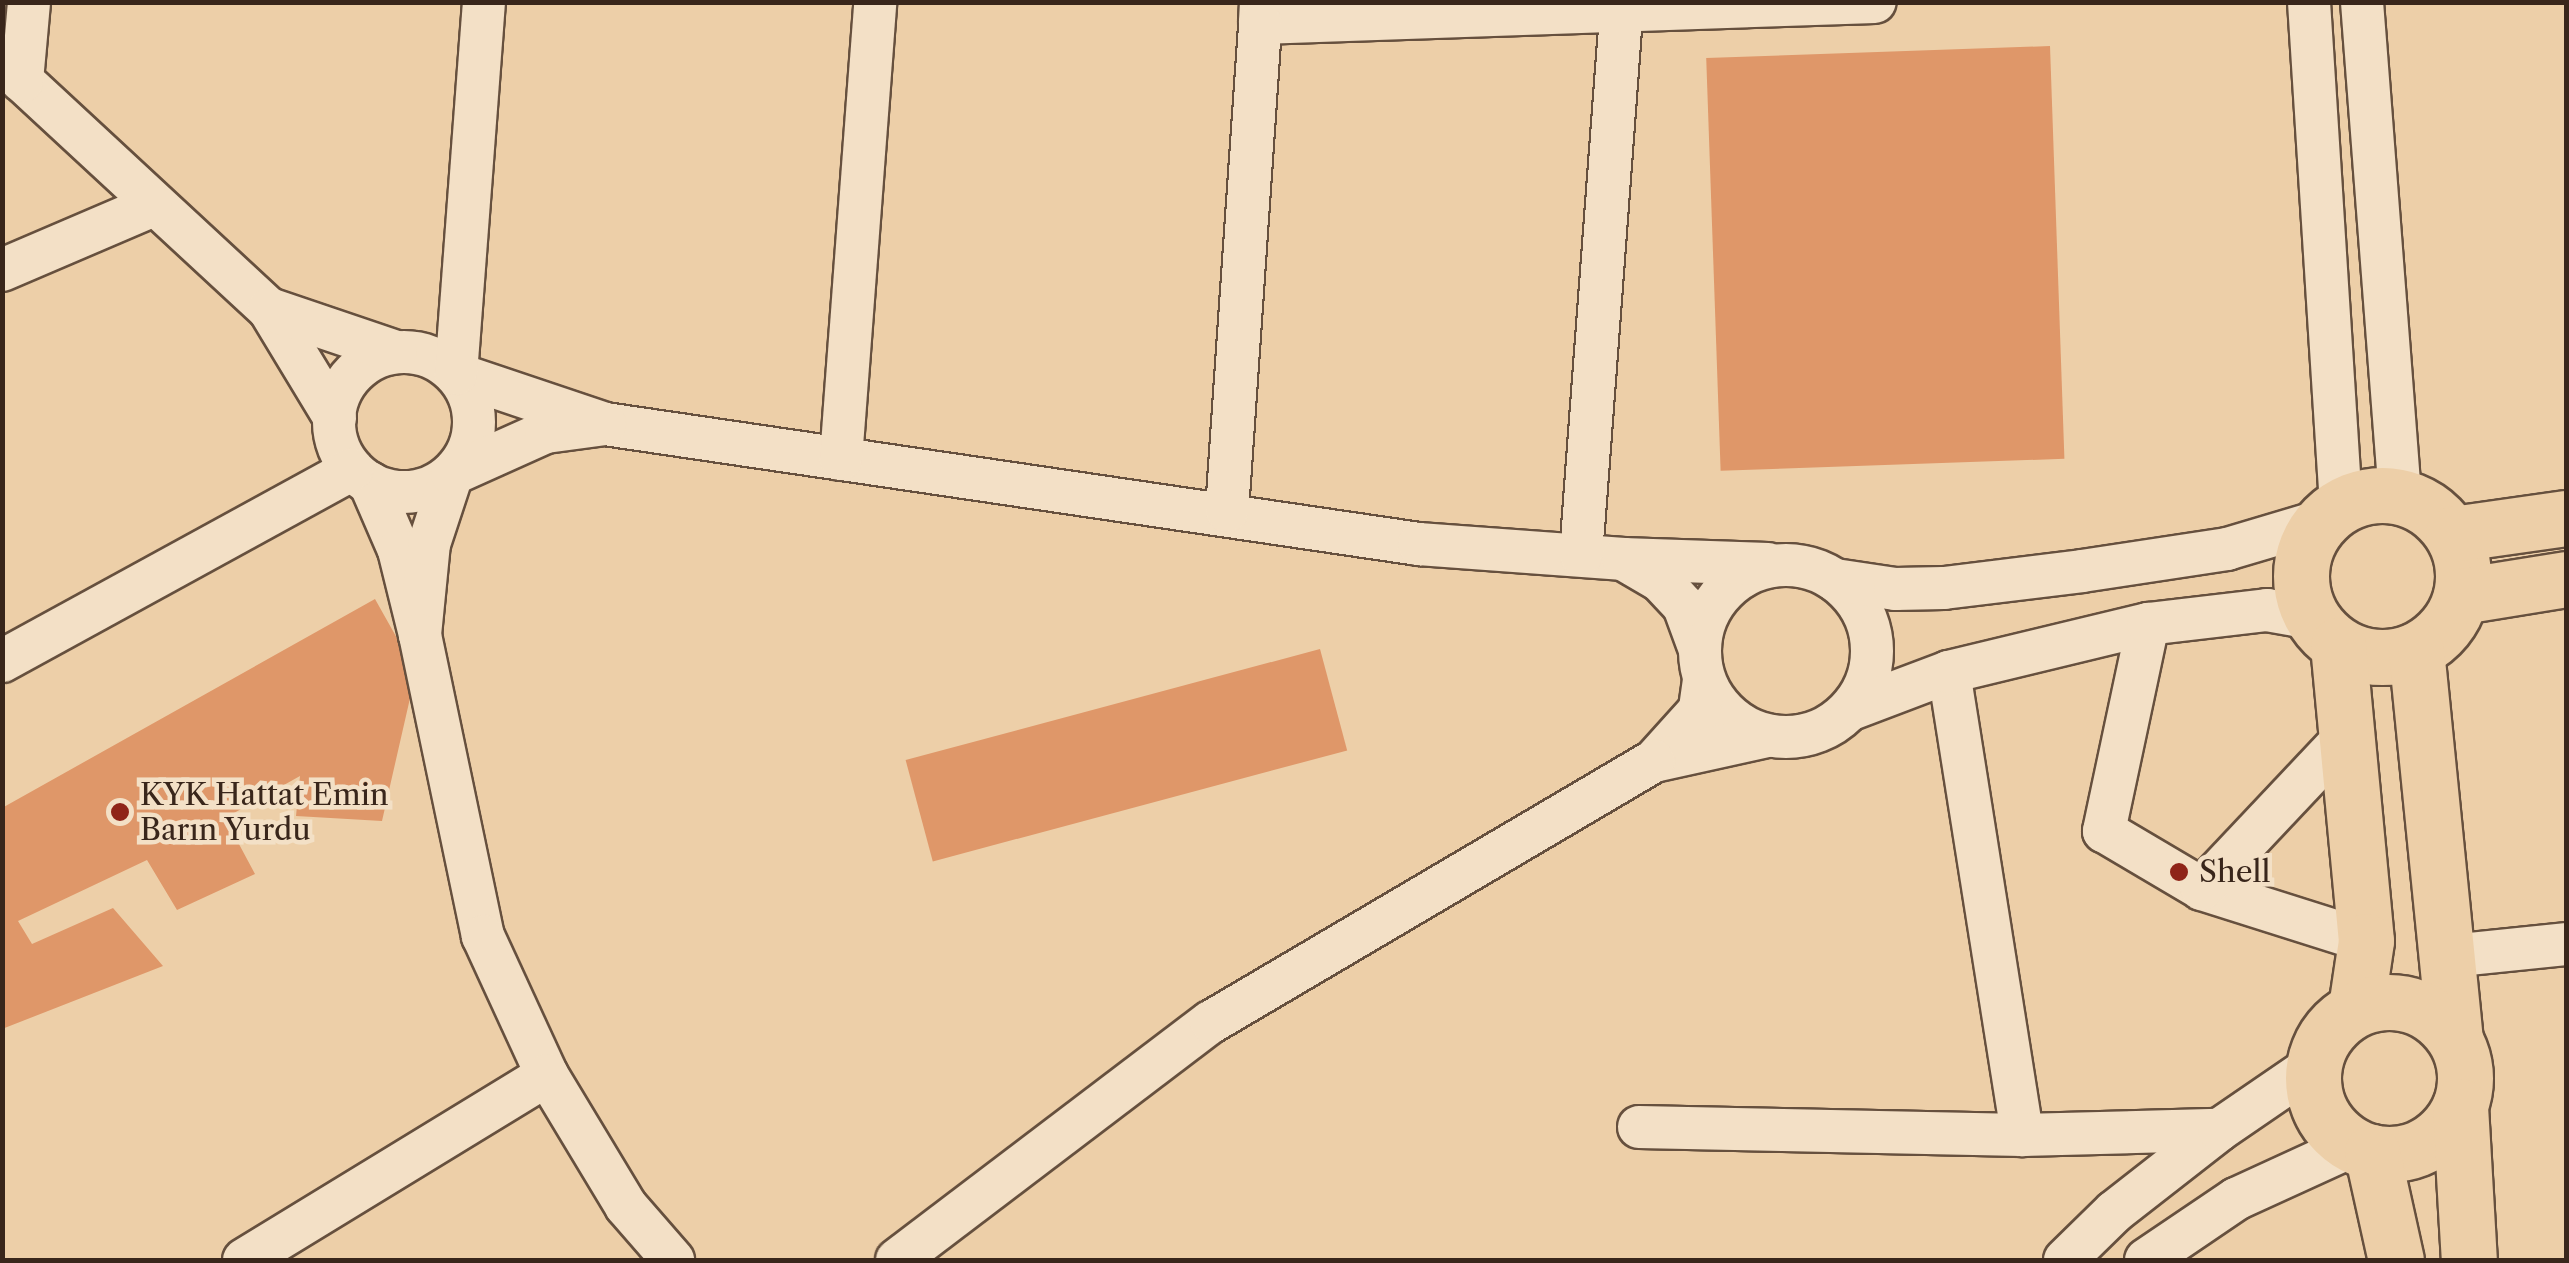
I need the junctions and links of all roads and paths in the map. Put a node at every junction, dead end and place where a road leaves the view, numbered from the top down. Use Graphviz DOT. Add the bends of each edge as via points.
graph roads {
  1 [pos="29,2"];
  2 [pos="484,2"];
  3 [pos="875,2"];
  4 [pos="1875,2"];
  5 [pos="2309,2"];
  6 [pos="2362,2"];
  7 [pos="1622,5"];
  8 [pos="1261,13"];
  9 [pos="12,72"];
  10 [pos="151,206"];
  11 [pos="2,270"];
  12 [pos="269,309"];
  13 [pos="396,352"];
  14 [pos="456,374"];
  15 [pos="335,418"];
  16 [pos="605,424"];
  17 [pos="841,459"];
  18 [pos="452,474"];
  19 [pos="361,476"];
  20 [pos="2400,496"];
  21 [pos="1228,512"];
  22 [pos="2331,513"];
  23 [pos="2566,518"];
  24 [pos="2452,534"];
  25 [pos="1581,555"];
  26 [pos="1623,559"];
  27 [pos="1778,565"];
  28 [pos="2566,579"];
  29 [pos="1835,580"];
  30 [pos="2461,596"];
  31 [pos="2148,624"];
  32 [pos="2325,631"];
  33 [pos="420,635"];
  34 [pos="2416,650"];
  35 [pos="2,661"];
  36 [pos="1702,664"];
  37 [pos="1949,672"];
  38 [pos="1850,709"];
  39 [pos="2351,731"];
  40 [pos="1768,736"];
  41 [pos="1654,762"];
  42 [pos="2202,888"];
  43 [pos="2366,942"];
  44 [pos="2566,944"];
  45 [pos="2450,956"];
  46 [pos="2356,1008"];
  47 [pos="2454,1038"];
  48 [pos="2314,1064"];
  49 [pos="547,1075"];
  50 [pos="2460,1106"];
  51 [pos="1639,1127"];
  52 [pos="2219,1130"];
  53 [pos="2022,1135"];
  54 [pos="2363,1148"];
  55 [pos="244,1260"];
  56 [pos="674,1260"];
  57 [pos="898,1260"];
  58 [pos="2065,1260"];
  59 [pos="2146,1260"];
  60 [pos="2396,1260"];
  61 [pos="2469,1260"];
  1 -- 9 [label="street"];
  2 -- 14 [label="street"];
  3 -- 17 [label="street"];
  4 -- 7 [label="street"];
  5 -- 22 [label="street"];
  6 -- 20 [label="street"];
  7 -- 8 [label="street"];
  7 -- 25 [label="street"];
  8 -- 21 [label="street"];
  9 -- 10 [label="street"];
  10 -- 11 [label="street"];
  10 -- 12 [label="street"];
  12 -- 13 [label="street"];
  12 -- 15 [label="street"];
  13 -- 14 [label="street" via="438,360"];
  13 -- 15 [label="street" via="357,370 343,388"];
  14 -- 16 [label="street"];
  14 -- 18 [label="street" via="468,392 473,436"];
  15 -- 19 [label="street" via="340,451"];
  16 -- 17 [label="street"];
  16 -- 18 [label="street" via="546,432"];
  17 -- 21 [label="street"];
  18 -- 19 [label="street" via="412,492"];
  18 -- 33 [label="street" via="429,544"];
  19 -- 33 [label="street" via="398,550"];
  19 -- 35 [label="street"];
  20 -- 22 [label="main road" via="2370,495"];
  20 -- 24 [label="main road" via="2429,509"];
  21 -- 25 [label="street" via="1419,544"];
  22 -- 29 [label="street" via="2226,549 2063,574 1895,589"];
  22 -- 32 [label="main road" via="2300,568"];
  23 -- 24 [label="main road"];
  24 -- 30 [label="main road" via="2464,567"];
  25 -- 26 [label="street"];
  26 -- 27 [label="street"];
  26 -- 36 [label="street" via="1661,581 1684,606"];
  27 -- 29 [label="street" via="1808,566"];
  27 -- 36 [label="street" via="1743,576 1715,600"];
  28 -- 30 [label="main road"];
  29 -- 38 [label="street" via="1857,600 1870,626 1873,656"];
  30 -- 34 [label="main road" via="2447,625"];
  31 -- 32 [label="street" via="2268,610"];
  31 -- 37 [label="street"];
  31 -- 42 [label="street" via="2104,831"];
  32 -- 34 [label="main road" via="2390,658"];
  32 -- 39 [label="main road"];
  33 -- 49 [label="street" via="483,936"];
  34 -- 45 [label="main road"];
  36 -- 40 [label="street" via="1729,716"];
  36 -- 41 [label="street" via="1700,710"];
  37 -- 38 [label="street"];
  37 -- 53 [label="street"];
  38 -- 40 [label="street" via="1813,733"];
  39 -- 42 [label="street"];
  39 -- 43 [label="main road"];
  40 -- 41 [label="street"];
  41 -- 57 [label="street" via="1211,1022"];
  42 -- 43 [label="street"];
  43 -- 46 [label="main road"];
  44 -- 45 [label="street"];
  45 -- 47 [label="main road"];
  46 -- 47 [label="main road" via="2405,1002 2428,1011"];
  46 -- 48 [label="main road" via="2326,1035"];
  47 -- 50 [label="main road" via="2466,1072"];
  48 -- 52 [label="street"];
  48 -- 54 [label="main road" via="2322,1114"];
  49 -- 55 [label="street"];
  49 -- 56 [label="street" via="626,1206"];
  50 -- 54 [label="main road" via="2428,1144 2410,1152"];
  50 -- 61 [label="main road"];
  51 -- 53 [label="street"];
  52 -- 53 [label="street"];
  52 -- 58 [label="street" via="2114,1212"];
  54 -- 59 [label="street" via="2236,1199"];
  54 -- 60 [label="main road"];
}
